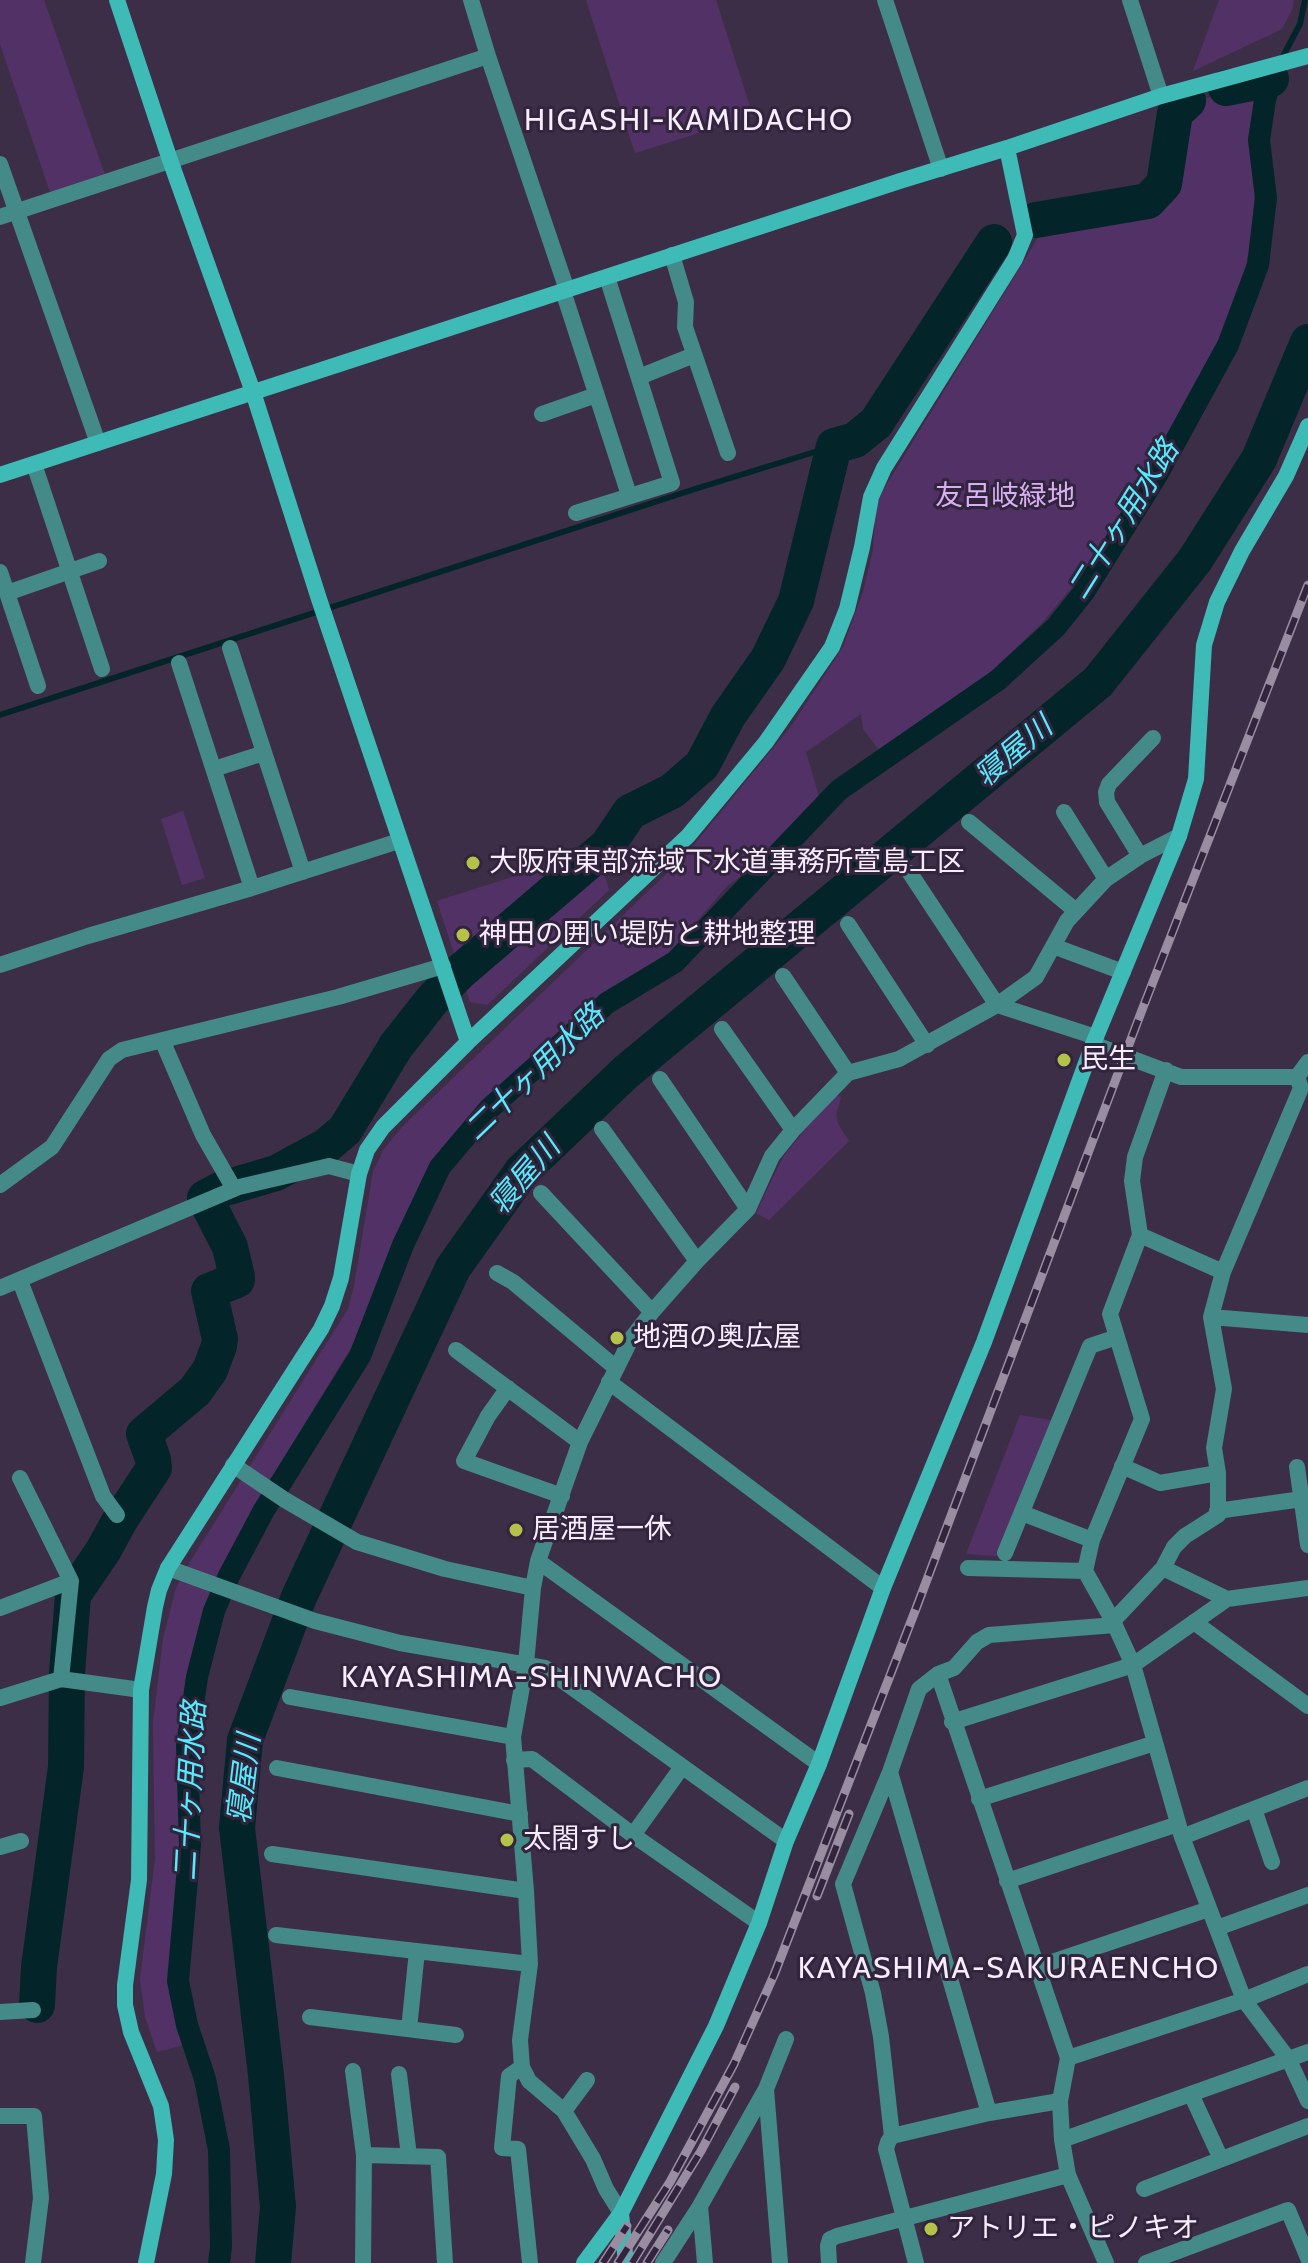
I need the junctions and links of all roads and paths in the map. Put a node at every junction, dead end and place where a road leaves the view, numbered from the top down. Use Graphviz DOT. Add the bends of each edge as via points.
graph roads {
  1 [pos="117,0"];
  2 [pos="471,0"];
  3 [pos="885,0"];
  4 [pos="1130,0"];
  5 [pos="488,56"];
  6 [pos="1308,56"];
  7 [pos="1161,96"];
  8 [pos="1007,148"];
  9 [pos="170,160"];
  10 [pos="0,164"];
  11 [pos="941,169"];
  12 [pos="8,215"];
  13 [pos="672,255"];
  14 [pos="607,277"];
  15 [pos="565,291"];
  16 [pos="694,355"];
  17 [pos="639,377"];
  18 [pos="253,392"];
  19 [pos="596,395"];
  20 [pos="542,414"];
  21 [pos="1308,426"];
  22 [pos="98,443"];
  23 [pos="728,453"];
  24 [pos="34,464"];
  25 [pos="0,475"];
  26 [pos="629,495"];
  27 [pos="576,513"];
  28 [pos="99,561"];
  29 [pos="0,572"];
  30 [pos="70,572"];
  31 [pos="7,593"];
  32 [pos="230,648"];
  33 [pos="179,663"];
  34 [pos="102,669"];
  35 [pos="38,686"];
  36 [pos="1153,738"];
  37 [pos="264,753"];
  38 [pos="214,769"];
  39 [pos="1064,812"];
  40 [pos="969,822"];
  41 [pos="1179,836"];
  42 [pos="399,841"];
  43 [pos="1140,856"];
  44 [pos="303,872"];
  45 [pos="910,873"];
  46 [pos="1106,879"];
  47 [pos="252,888"];
  48 [pos="1076,911"];
  49 [pos="848,924"];
  50 [pos="1053,946"];
  51 [pos="0,965"];
  52 [pos="443,966"];
  53 [pos="1123,972"];
  54 [pos="783,976"];
  55 [pos="997,1005"];
  56 [pos="722,1029"];
  57 [pos="162,1040"];
  58 [pos="1095,1041"];
  59 [pos="468,1042"];
  60 [pos="927,1045"];
  61 [pos="1308,1062"];
  62 [pos="1166,1070"];
  63 [pos="848,1073"];
  64 [pos="1297,1077"];
  65 [pos="660,1079"];
  66 [pos="602,1129"];
  67 [pos="793,1130"];
  68 [pos="359,1174"];
  69 [pos="0,1185"];
  70 [pos="234,1189"];
  71 [pos="541,1193"];
  72 [pos="748,1209"];
  73 [pos="1140,1235"];
  74 [pos="697,1261"];
  75 [pos="1223,1272"];
  76 [pos="497,1273"];
  77 [pos="20,1281"];
  78 [pos="0,1288"];
  79 [pos="652,1312"];
  80 [pos="1211,1317"];
  81 [pos="1308,1325"];
  82 [pos="1117,1337"];
  83 [pos="456,1350"];
  84 [pos="612,1375"];
  85 [pos="508,1388"];
  86 [pos="580,1442"];
  87 [pos="1122,1466"];
  88 [pos="1297,1467"];
  89 [pos="239,1470"];
  90 [pos="1218,1473"];
  91 [pos="20,1478"];
  92 [pos="562,1496"];
  93 [pos="1305,1500"];
  94 [pos="1217,1511"];
  95 [pos="1022,1513"];
  96 [pos="117,1515"];
  97 [pos="1092,1540"];
  98 [pos="1308,1545"];
  99 [pos="1005,1553"];
  100 [pos="538,1561"];
  101 [pos="168,1568"];
  102 [pos="968,1568"];
  103 [pos="1163,1568"];
  104 [pos="1085,1571"];
  105 [pos="71,1581"];
  106 [pos="533,1588"];
  107 [pos="883,1588"];
  108 [pos="1308,1588"];
  109 [pos="1227,1599"];
  110 [pos="0,1608"];
  111 [pos="1194,1622"];
  112 [pos="1114,1623"];
  113 [pos="526,1664"];
  114 [pos="1133,1665"];
  115 [pos="938,1674"];
  116 [pos="65,1679"];
  117 [pos="141,1690"];
  118 [pos="290,1697"];
  119 [pos="0,1698"];
  120 [pos="1308,1706"];
  121 [pos="952,1722"];
  122 [pos="513,1737"];
  123 [pos="1155,1743"];
  124 [pos="514,1760"];
  125 [pos="819,1764"];
  126 [pos="682,1767"];
  127 [pos="277,1768"];
  128 [pos="890,1772"];
  129 [pos="1308,1788"];
  130 [pos="979,1799"];
  131 [pos="1254,1809"];
  132 [pos="520,1814"];
  133 [pos="1180,1830"];
  134 [pos="633,1835"];
  135 [pos="21,1841"];
  136 [pos="786,1841"];
  137 [pos="0,1847"];
  138 [pos="272,1854"];
  139 [pos="1272,1862"];
  140 [pos="1007,1881"];
  141 [pos="526,1891"];
  142 [pos="1308,1895"];
  143 [pos="1209,1909"];
  144 [pos="759,1923"];
  145 [pos="1217,1928"];
  146 [pos="276,1935"];
  147 [pos="417,1951"];
  148 [pos="530,1964"];
  149 [pos="1037,1967"];
  150 [pos="1308,1974"];
  151 [pos="1244,2000"];
  152 [pos="33,2010"];
  153 [pos="0,2012"];
  154 [pos="310,2017"];
  155 [pos="409,2029"];
  156 [pos="456,2035"];
  157 [pos="786,2039"];
  158 [pos="1308,2052"];
  159 [pos="1068,2058"];
  160 [pos="1289,2060"];
  161 [pos="522,2067"];
  162 [pos="353,2071"];
  163 [pos="399,2074"];
  164 [pos="587,2080"];
  165 [pos="766,2089"];
  166 [pos="1191,2094"];
  167 [pos="1060,2101"];
  168 [pos="1308,2101"];
  169 [pos="564,2111"];
  170 [pos="989,2113"];
  171 [pos="0,2116"];
  172 [pos="1308,2126"];
  173 [pos="892,2136"];
  174 [pos="1062,2140"];
  175 [pos="364,2155"];
  176 [pos="409,2156"];
  177 [pos="1221,2159"];
  178 [pos="1068,2175"];
  179 [pos="1144,2189"];
  180 [pos="700,2206"];
  181 [pos="621,2213"];
  182 [pos="904,2219"];
  183 [pos="1303,2230"];
  184 [pos="1308,2258"];
  185 [pos="33,2263"];
  186 [pos="146,2263"];
  187 [pos="363,2263"];
  188 [pos="445,2263"];
  189 [pos="530,2263"];
  190 [pos="584,2263"];
  191 [pos="626,2263"];
  192 [pos="663,2263"];
  193 [pos="705,2263"];
  194 [pos="780,2263"];
  195 [pos="829,2263"];
  196 [pos="916,2263"];
  197 [pos="1106,2263"];
  198 [pos="1146,2263"];
  1 -- 9 [label="street"];
  2 -- 5 [label="street"];
  3 -- 11 [label="street"];
  4 -- 7 [label="street"];
  5 -- 9 [label="street"];
  5 -- 15 [label="street"];
  6 -- 7 [label="street"];
  7 -- 8 [label="street"];
  8 -- 11 [label="street"];
  8 -- 59 [label="street" via="1025,235 871,497 847,609 832,647 766,742 688,836"];
  9 -- 12 [label="street"];
  9 -- 18 [label="street"];
  10 -- 12 [label="street"];
  11 -- 13 [label="street"];
  12 -- 22 [label="street"];
  13 -- 14 [label="street"];
  13 -- 16 [label="street"];
  14 -- 15 [label="street"];
  14 -- 17 [label="street"];
  15 -- 18 [label="street"];
  15 -- 19 [label="street"];
  16 -- 17 [label="street"];
  16 -- 23 [label="street"];
  17 -- 26 [label="street" via="672,483"];
  18 -- 22 [label="street"];
  18 -- 42 [label="street"];
  19 -- 20 [label="street"];
  19 -- 26 [label="street"];
  21 -- 41 [label="street" via="1217,602 1204,645 1196,779"];
  22 -- 24 [label="street"];
  24 -- 25 [label="street"];
  24 -- 30 [label="street"];
  26 -- 27 [label="street"];
  28 -- 30 [label="street"];
  29 -- 31 [label="street"];
  30 -- 31 [label="street"];
  30 -- 34 [label="street"];
  31 -- 35 [label="street"];
  32 -- 37 [label="street"];
  33 -- 38 [label="street"];
  36 -- 43 [label="street" via="1106,792"];
  37 -- 38 [label="street"];
  37 -- 44 [label="street"];
  38 -- 47 [label="street"];
  39 -- 46 [label="street"];
  40 -- 48 [label="street"];
  41 -- 43 [label="street"];
  41 -- 53 [label="street"];
  42 -- 44 [label="street"];
  42 -- 52 [label="street"];
  43 -- 46 [label="street"];
  44 -- 47 [label="street"];
  45 -- 55 [label="street"];
  46 -- 48 [label="street"];
  47 -- 51 [label="street"];
  48 -- 50 [label="street"];
  49 -- 60 [label="street"];
  50 -- 53 [label="street"];
  50 -- 55 [label="street" via="1036,977"];
  52 -- 57 [label="street"];
  52 -- 59 [label="street"];
  53 -- 58 [label="street"];
  54 -- 63 [label="street"];
  55 -- 58 [label="street"];
  55 -- 60 [label="street"];
  56 -- 67 [label="street"];
  57 -- 69 [label="street" via="122,1050 109,1059 52,1147"];
  57 -- 70 [label="street" via="203,1135"];
  58 -- 62 [label="street"];
  58 -- 107 [label="street" via="984,1342"];
  59 -- 68 [label="street" via="383,1127"];
  60 -- 63 [label="street"];
  61 -- 64 [label="street"];
  62 -- 64 [label="street" via="1181,1077"];
  62 -- 73 [label="street" via="1135,1157 1132,1181"];
  63 -- 67 [label="street"];
  64 -- 75 [label="street" via="1301,1088"];
  65 -- 72 [label="street"];
  66 -- 74 [label="street"];
  67 -- 72 [label="street" via="772,1156"];
  68 -- 70 [label="street" via="329,1166"];
  68 -- 89 [label="street" via="332,1306"];
  70 -- 77 [label="street"];
  71 -- 79 [label="street"];
  72 -- 74 [label="street"];
  73 -- 75 [label="street"];
  73 -- 82 [label="street" via="1110,1314"];
  74 -- 79 [label="street"];
  75 -- 80 [label="street"];
  76 -- 84 [label="street"];
  77 -- 78 [label="street"];
  77 -- 96 [label="street" via="103,1496"];
  79 -- 84 [label="street"];
  80 -- 81 [label="street"];
  80 -- 90 [label="street" via="1224,1389 1214,1448"];
  82 -- 87 [label="street" via="1142,1419"];
  82 -- 95 [label="street" via="1090,1346"];
  83 -- 85 [label="street"];
  84 -- 86 [label="street"];
  84 -- 107 [label="street"];
  85 -- 86 [label="street"];
  85 -- 92 [label="street" via="464,1461"];
  86 -- 92 [label="street"];
  87 -- 90 [label="street" via="1160,1483"];
  87 -- 97 [label="street"];
  88 -- 93 [label="street"];
  89 -- 101 [label="street"];
  89 -- 106 [label="street" via="357,1542"];
  90 -- 94 [label="street"];
  91 -- 105 [label="street"];
  92 -- 100 [label="street"];
  93 -- 94 [label="street"];
  93 -- 98 [label="street"];
  94 -- 103 [label="street" via="1174,1547"];
  95 -- 97 [label="street"];
  95 -- 99 [label="street"];
  97 -- 104 [label="street"];
  100 -- 106 [label="street"];
  100 -- 125 [label="street"];
  101 -- 113 [label="street" via="307,1619 400,1643"];
  101 -- 117 [label="street" via="155,1607"];
  102 -- 104 [label="street"];
  103 -- 109 [label="street"];
  103 -- 112 [label="street"];
  104 -- 112 [label="street"];
  105 -- 110 [label="street"];
  105 -- 116 [label="street"];
  106 -- 113 [label="street"];
  107 -- 125 [label="street"];
  108 -- 109 [label="street"];
  109 -- 111 [label="street"];
  111 -- 114 [label="street"];
  111 -- 120 [label="street"];
  112 -- 114 [label="street"];
  112 -- 115 [label="street" via="989,1635 954,1668"];
  113 -- 122 [label="street"];
  113 -- 126 [label="street" via="545,1668"];
  114 -- 121 [label="street"];
  114 -- 123 [label="street"];
  115 -- 121 [label="street"];
  115 -- 128 [label="street" via="919,1689"];
  116 -- 117 [label="street"];
  116 -- 119 [label="street"];
  117 -- 186 [label="street" via="139,1880 125,2005 161,2106 166,2140"];
  118 -- 122 [label="street"];
  121 -- 130 [label="street"];
  122 -- 124 [label="street"];
  123 -- 130 [label="street"];
  123 -- 133 [label="street"];
  124 -- 132 [label="street"];
  124 -- 134 [label="street" via="532,1759"];
  125 -- 136 [label="street"];
  126 -- 134 [label="street"];
  126 -- 136 [label="street"];
  127 -- 132 [label="street"];
  128 -- 170 [label="street"];
  128 -- 173 [label="street" via="843,1884 873,1993"];
  129 -- 131 [label="street"];
  130 -- 140 [label="street"];
  131 -- 133 [label="street"];
  131 -- 139 [label="street"];
  132 -- 141 [label="street"];
  133 -- 140 [label="street"];
  133 -- 143 [label="street"];
  134 -- 144 [label="street"];
  135 -- 137 [label="street"];
  136 -- 144 [label="street"];
  138 -- 141 [label="street"];
  140 -- 149 [label="street"];
  141 -- 148 [label="street"];
  142 -- 145 [label="street"];
  143 -- 145 [label="street"];
  143 -- 149 [label="street"];
  144 -- 181 [label="street" via="716,2026"];
  145 -- 151 [label="street"];
  146 -- 147 [label="street"];
  147 -- 148 [label="street"];
  147 -- 155 [label="street"];
  148 -- 161 [label="street" via="520,2040"];
  149 -- 159 [label="street"];
  150 -- 151 [label="street"];
  151 -- 159 [label="street"];
  151 -- 160 [label="street"];
  152 -- 153 [label="street"];
  154 -- 155 [label="street"];
  155 -- 156 [label="street"];
  157 -- 165 [label="street"];
  158 -- 160 [label="street"];
  159 -- 167 [label="street"];
  160 -- 166 [label="street"];
  160 -- 168 [label="street"];
  161 -- 169 [label="street" via="529,2081"];
  161 -- 189 [label="street" via="509,2076 502,2148 518,2149"];
  162 -- 175 [label="street"];
  163 -- 176 [label="street"];
  164 -- 169 [label="street"];
  165 -- 180 [label="street"];
  165 -- 194 [label="street"];
  166 -- 174 [label="street"];
  166 -- 177 [label="street"];
  167 -- 170 [label="street"];
  167 -- 174 [label="street"];
  169 -- 181 [label="street"];
  170 -- 173 [label="street"];
  171 -- 185 [label="street" via="34,2116 41,2198"];
  172 -- 177 [label="street"];
  173 -- 182 [label="street" via="886,2149"];
  174 -- 178 [label="street"];
  175 -- 176 [label="street"];
  175 -- 187 [label="street"];
  176 -- 188 [label="street" via="438,2157"];
  177 -- 179 [label="street"];
  178 -- 182 [label="street"];
  178 -- 197 [label="street"];
  180 -- 192 [label="street"];
  180 -- 193 [label="street"];
  181 -- 190 [label="street"];
  181 -- 191 [label="street"];
  182 -- 195 [label="street" via="830,2239"];
  182 -- 196 [label="street"];
  183 -- 184 [label="street"];
  183 -- 198 [label="street" via="1288,2210"];
}
